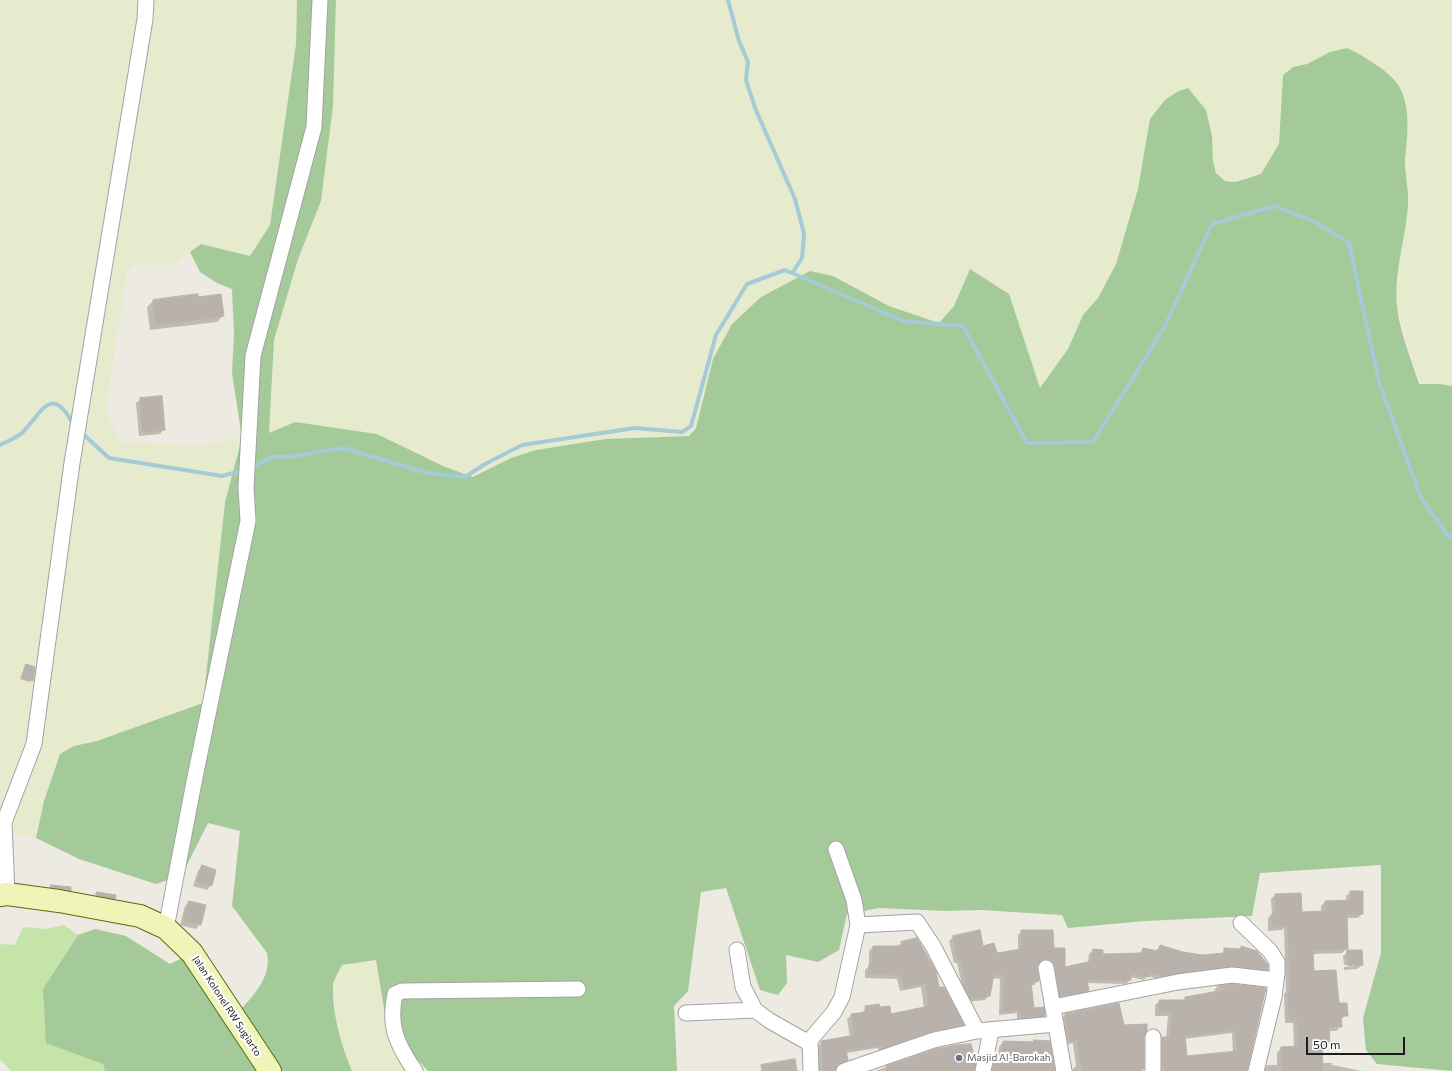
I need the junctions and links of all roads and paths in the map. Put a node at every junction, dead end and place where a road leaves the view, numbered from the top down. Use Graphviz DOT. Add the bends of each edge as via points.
graph roads {
  1 [pos="146,0"];
  2 [pos="320,0"];
  3 [pos="2,828"];
  4 [pos="836,849"];
  5 [pos="3,895"];
  6 [pos="1241,923"];
  7 [pos="858,925"];
  8 [pos="164,927"];
  9 [pos="738,950"];
  10 [pos="1046,968"];
  11 [pos="1276,980"];
  12 [pos="578,989"];
  13 [pos="1052,1007"];
  14 [pos="755,1010"];
  15 [pos="686,1013"];
  16 [pos="1056,1024"];
  17 [pos="984,1031"];
  18 [pos="1153,1037"];
  19 [pos="809,1044"];
  20 [pos="270,1071"];
  21 [pos="415,1071"];
  22 [pos="811,1071"];
  23 [pos="844,1071"];
  24 [pos="984,1071"];
  25 [pos="1064,1071"];
  26 [pos="1153,1071"];
  27 [pos="1256,1071"];
  1 -- 3 [label="street" via="145,19 72,463 34,744"];
  2 -- 8 [label="street" via="314,127 253,356 246,488 248,521"];
  3 -- 5 [label="street"];
  4 -- 7 [label="street" via="854,900"];
  5 -- 8 [label="main road, Jalan Kolonel RW Sugiarto" via="59,901 140,916"];
  6 -- 11 [label="street" via="1270,951 1276,962"];
  7 -- 17 [label="street" via="917,922"];
  7 -- 19 [label="street" via="842,997 834,1012 816,1031"];
  8 -- 20 [label="main road, Jalan Kolonel RW Sugiarto" via="192,953"];
  9 -- 14 [label="street" via="743,987"];
  10 -- 13 [label="street"];
  11 -- 13 [label="street" via="1232,975 1132,990"];
  11 -- 27 [label="street" via="1268,1028"];
  12 -- 21 [label="street" via="402,991 395,994 394,1036"];
  13 -- 16 [label="street"];
  14 -- 15 [label="street"];
  14 -- 19 [label="street"];
  16 -- 17 [label="street"];
  16 -- 25 [label="street"];
  17 -- 23 [label="street" via="934,1040"];
  17 -- 24 [label="street"];
  18 -- 26 [label="street"];
  19 -- 22 [label="street"];
}
